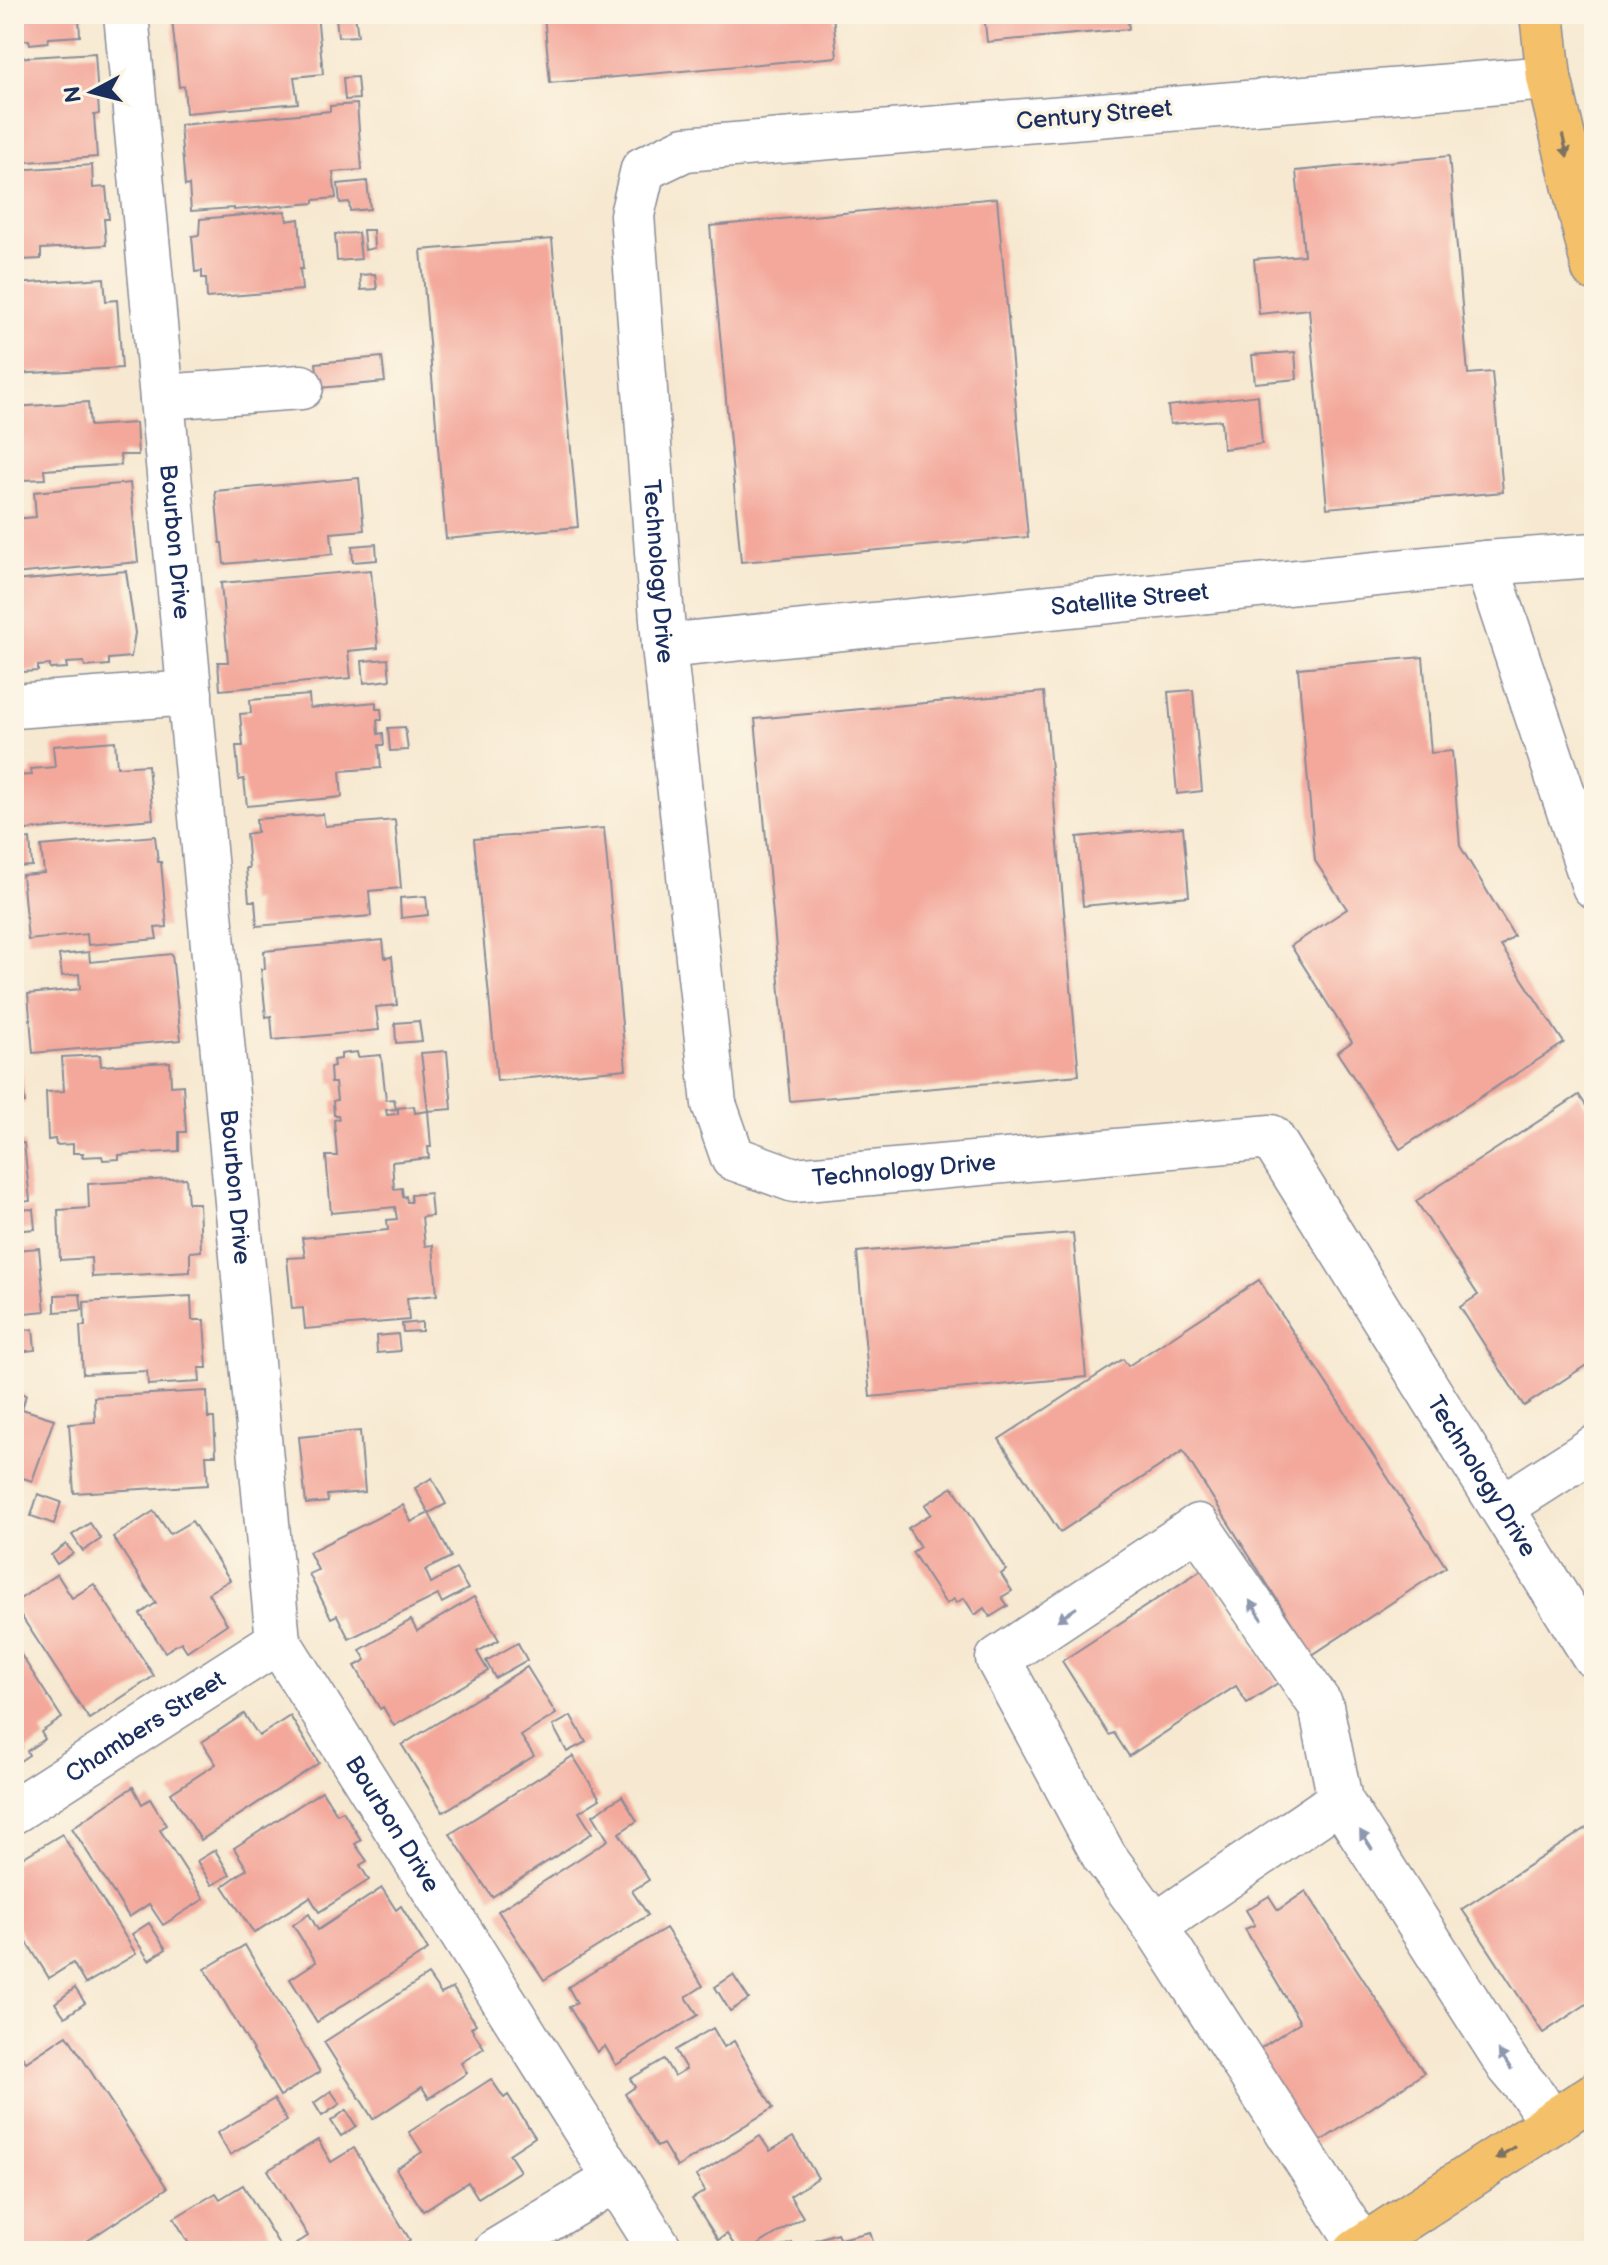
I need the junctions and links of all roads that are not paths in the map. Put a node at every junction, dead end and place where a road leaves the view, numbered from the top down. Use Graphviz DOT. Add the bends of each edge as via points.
graph roads {
  1 [pos="126,14"];
  2 [pos="1542,14"];
  3 [pos="1549,78"];
  4 [pos="643,169"];
  5 [pos="1594,269"];
  6 [pos="301,387"];
  7 [pos="162,397"];
  8 [pos="1594,555"];
  9 [pos="1486,563"];
  10 [pos="664,646"];
  11 [pos="190,693"];
  12 [pos="14,706"];
  13 [pos="1594,886"];
  14 [pos="1593,1449"];
  15 [pos="1502,1507"];
  16 [pos="278,1641"];
  17 [pos="1594,1656"];
  18 [pos="1340,1800"];
  19 [pos="14,1811"];
  20 [pos="1155,1926"];
  21 [pos="1594,2095"];
  22 [pos="1551,2123"];
  23 [pos="616,2179"];
  24 [pos="1359,2249"];
  25 [pos="496,2251"];
  26 [pos="661,2251"];
  1 -- 7 [label="street, Bourbon Drive"];
  2 -- 3 [label="main road"];
  3 -- 4 [label="street, Century Street" via="685,149"];
  3 -- 5 [label="main road, one-way"];
  4 -- 10 [label="street, Technology Drive" via="632,215"];
  6 -- 7 [label="street"];
  7 -- 11 [label="street, Bourbon Drive"];
  8 -- 9 [label="street, Satellite Street"];
  9 -- 10 [label="street, Satellite Street"];
  9 -- 13 [label="street"];
  10 -- 15 [label="street, Technology Drive" via="714,1104 733,1158 794,1180 1271,1137"];
  11 -- 12 [label="street"];
  11 -- 16 [label="street, Bourbon Drive"];
  14 -- 15 [label="street"];
  15 -- 17 [label="street, Technology Drive"];
  16 -- 19 [label="street, Chambers Street"];
  16 -- 23 [label="street, Bourbon Drive"];
  18 -- 20 [label="street"];
  18 -- 20 [label="street, one-way" via="1321,1706 1198,1526 998,1659 1104,1856"];
  22 -- 18 [label="street, one-way"];
  20 -- 24 [label="street"];
  21 -- 22 [label="main road"];
  22 -- 24 [label="main road, one-way"];
  23 -- 25 [label="street"];
  23 -- 26 [label="street, Bourbon Drive"];
}
